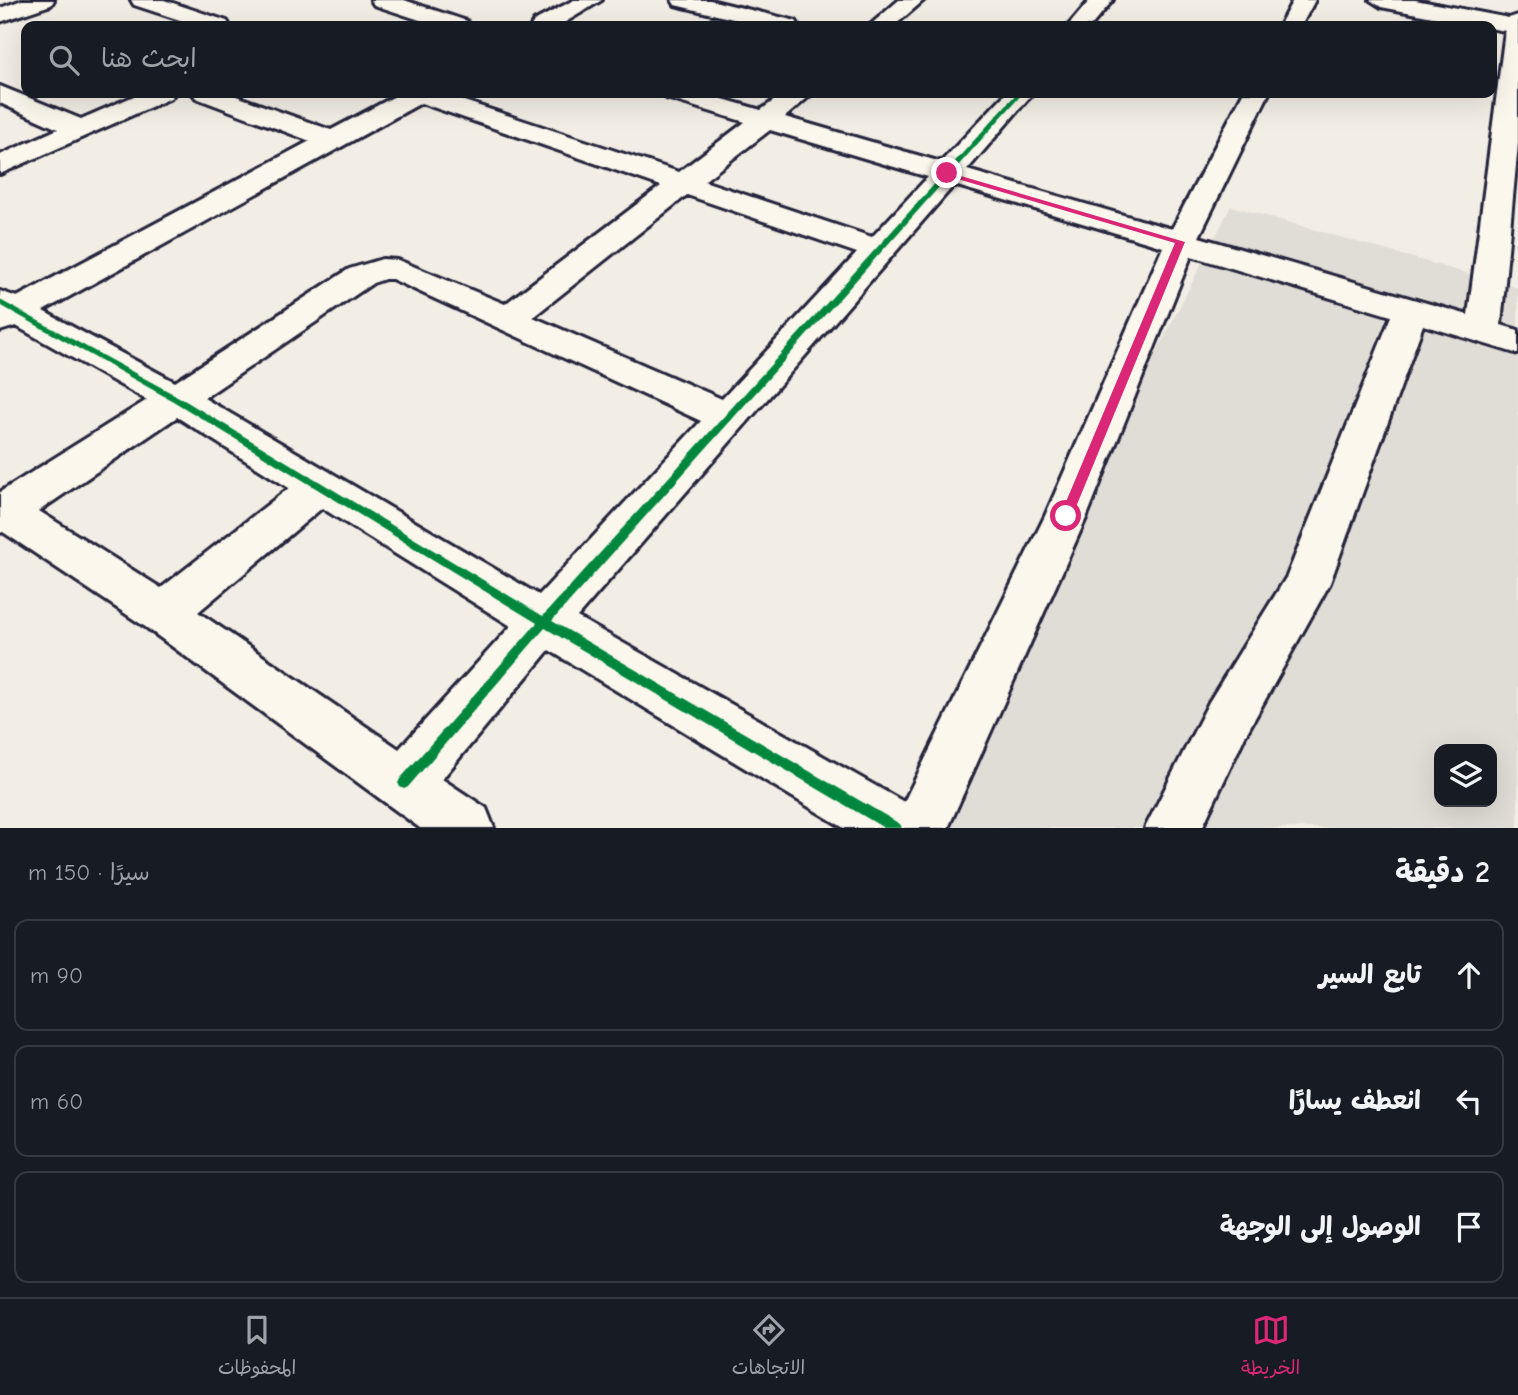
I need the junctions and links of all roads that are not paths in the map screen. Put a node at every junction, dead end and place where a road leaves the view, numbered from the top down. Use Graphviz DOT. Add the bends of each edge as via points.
graph roads {
  1 [pos="43,0"];
  2 [pos="142,0"];
  3 [pos="386,0"];
  4 [pos="591,0"];
  5 [pos="683,0"];
  6 [pos="912,0"];
  7 [pos="1102,0"];
  8 [pos="1304,0"];
  9 [pos="1381,0"];
  10 [pos="227,4"];
  11 [pos="0,15"];
  12 [pos="181,21"];
  13 [pos="185,21"];
  14 [pos="445,21"];
  15 [pos="551,21"];
  16 [pos="768,21"];
  17 [pos="886,21"];
  18 [pos="1083,21"];
  19 [pos="1293,21"];
  20 [pos="1496,21"];
  21 [pos="1497,21"];
  22 [pos="1518,25"];
  23 [pos="1515,73"];
  24 [pos="0,94"];
  25 [pos="151,98"];
  26 [pos="218,98"];
  27 [pos="409,98"];
  28 [pos="433,98"];
  29 [pos="692,98"];
  30 [pos="794,98"];
  31 [pos="1015,98"];
  32 [pos="1253,98"];
  33 [pos="767,120"];
  34 [pos="81,129"];
  35 [pos="332,141"];
  36 [pos="0,165"];
  37 [pos="947,173"];
  38 [pos="685,185"];
  39 [pos="1508,209"];
  40 [pos="1181,242"];
  41 [pos="878,250"];
  42 [pos="1411,310"];
  43 [pos="5,311"];
  44 [pos="509,318"];
  45 [pos="1483,331"];
  46 [pos="1518,342"];
  47 [pos="176,399"];
  48 [pos="728,418"];
  49 [pos="320,486"];
  50 [pos="2,512"];
  51 [pos="163,614"];
  52 [pos="544,622"];
  53 [pos="404,783"];
  54 [pos="466,828"];
  55 [pos="896,828"];
  56 [pos="919,828"];
  57 [pos="1173,828"];
  1 -- 11 [label="street"];
  2 -- 12 [label="street"];
  3 -- 14 [label="street"];
  4 -- 15 [label="street"];
  5 -- 16 [label="street"];
  6 -- 17 [label="street"];
  7 -- 18 [label="street"];
  8 -- 19 [label="street"];
  9 -- 20 [label="street"];
  10 -- 13 [label="street"];
  21 -- 22 [label="street"];
  22 -- 23 [label="street"];
  23 -- 39 [label="street"];
  24 -- 34 [label="street"];
  25 -- 34 [label="street"];
  26 -- 35 [label="street"];
  27 -- 35 [label="street"];
  28 -- 38 [label="street"];
  29 -- 33 [label="street"];
  30 -- 33 [label="street"];
  31 -- 37 [label="street"];
  32 -- 40 [label="street"];
  33 -- 37 [label="street"];
  33 -- 38 [label="street"];
  34 -- 36 [label="street"];
  35 -- 43 [label="street"];
  37 -- 40 [label="street"];
  37 -- 41 [label="street"];
  38 -- 41 [label="street"];
  38 -- 44 [label="street"];
  39 -- 45 [label="street"];
  40 -- 42 [label="street"];
  40 -- 56 [label="street" via="1066,516"];
  41 -- 48 [label="street"];
  42 -- 45 [label="street"];
  42 -- 57 [label="street" via="1307,583 1227,719"];
  43 -- 47 [label="street"];
  44 -- 47 [label="street" via="398,270 382,269 361,276"];
  44 -- 48 [label="street"];
  45 -- 46 [label="street"];
  47 -- 49 [label="street"];
  47 -- 50 [label="street"];
  48 -- 52 [label="street"];
  49 -- 51 [label="street"];
  49 -- 52 [label="street"];
  50 -- 51 [label="street"];
  51 -- 53 [label="street"];
  52 -- 53 [label="street"];
  52 -- 55 [label="street"];
  53 -- 54 [label="street"];
}
